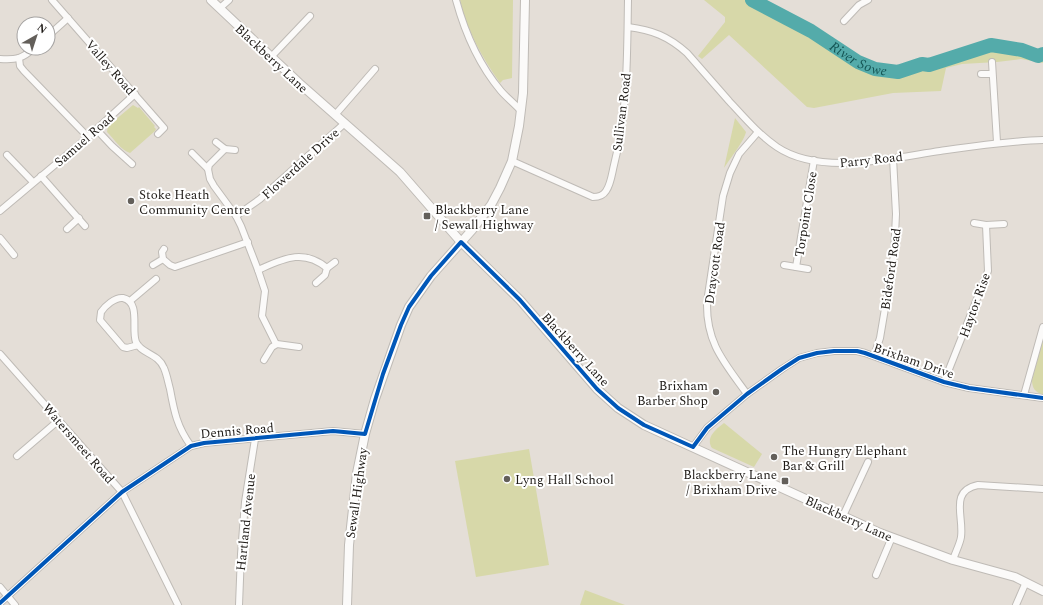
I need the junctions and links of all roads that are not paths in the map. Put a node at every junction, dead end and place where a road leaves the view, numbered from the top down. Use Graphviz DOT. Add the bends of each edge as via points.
graph roads {
  1 [pos="52,0"];
  2 [pos="211,0"];
  3 [pos="229,0"];
  4 [pos="456,0"];
  5 [pos="525,0"];
  6 [pos="628,0"];
  7 [pos="868,0"];
  8 [pos="220,8"];
  9 [pos="310,16"];
  10 [pos="68,18"];
  11 [pos="844,21"];
  12 [pos="628,27"];
  13 [pos="56,29"];
  14 [pos="22,56"];
  15 [pos="271,57"];
  16 [pos="19,58"];
  17 [pos="0,59"];
  18 [pos="992,62"];
  19 [pos="375,70"];
  20 [pos="981,74"];
  21 [pos="992,74"];
  22 [pos="135,94"];
  23 [pos="521,111"];
  24 [pos="335,115"];
  25 [pos="345,123"];
  26 [pos="96,129"];
  27 [pos="758,132"];
  28 [pos="158,134"];
  29 [pos="88,137"];
  30 [pos="1043,140"];
  31 [pos="216,142"];
  32 [pos="997,142"];
  33 [pos="225,149"];
  34 [pos="235,150"];
  35 [pos="192,153"];
  36 [pos="7,155"];
  37 [pos="893,158"];
  38 [pos="814,160"];
  39 [pos="512,161"];
  40 [pos="132,164"];
  41 [pos="208,169"];
  42 [pos="41,176"];
  43 [pos="33,182"];
  44 [pos="0,211"];
  45 [pos="236,216"];
  46 [pos="79,218"];
  47 [pos="974,223"];
  48 [pos="1004,224"];
  49 [pos="986,225"];
  50 [pos="85,226"];
  51 [pos="67,229"];
  52 [pos="0,238"];
  53 [pos="248,242"];
  54 [pos="461,242"];
  55 [pos="164,249"];
  56 [pos="14,255"];
  57 [pos="163,259"];
  58 [pos="335,262"];
  59 [pos="153,265"];
  60 [pos="784,265"];
  61 [pos="327,268"];
  62 [pos="796,268"];
  63 [pos="808,269"];
  64 [pos="258,270"];
  65 [pos="156,279"];
  66 [pos="316,283"];
  67 [pos="130,302"];
  68 [pos="1043,327"];
  69 [pos="276,344"];
  70 [pos="138,345"];
  71 [pos="299,347"];
  72 [pos="0,354"];
  73 [pos="874,356"];
  74 [pos="264,360"];
  75 [pos="944,382"];
  76 [pos="747,394"];
  77 [pos="1024,395"];
  78 [pos="1043,398"];
  79 [pos="59,420"];
  80 [pos="365,434"];
  81 [pos="255,439"];
  82 [pos="191,446"];
  83 [pos="693,448"];
  84 [pos="17,456"];
  85 [pos="868,462"];
  86 [pos="1043,489"];
  87 [pos="122,492"];
  88 [pos="843,516"];
  89 [pos="892,537"];
  90 [pos="953,560"];
  91 [pos="876,575"];
  92 [pos="1026,582"];
  93 [pos="0,587"];
  94 [pos="1043,591"];
  95 [pos="8,596"];
  96 [pos="0,603"];
  97 [pos="15,605"];
  98 [pos="178,605"];
  99 [pos="239,605"];
  100 [pos="347,605"];
  101 [pos="1016,605"];
  1 -- 10 [label="street, Valley Road"];
  2 -- 8 [label="street, Blackberry Lane"];
  3 -- 8 [label="street"];
  4 -- 23 [label="street" via="463,23 480,60 501,92"];
  5 -- 23 [label="street, Sewall Highway"];
  6 -- 12 [label="street, Sullivan Road"];
  7 -- 11 [label="street" via="859,5"];
  8 -- 15 [label="street, Blackberry Lane"];
  9 -- 15 [label="street"];
  10 -- 13 [label="street"];
  10 -- 22 [label="street, Valley Road"];
  12 -- 27 [label="street, Parry Road" via="664,36 675,43"];
  12 -- 39 [label="street, Sullivan Road" via="622,126 607,190 601,196 593,197"];
  14 -- 16 [label="street"];
  15 -- 24 [label="street, Blackberry Lane"];
  16 -- 17 [label="street"];
  16 -- 29 [label="street" via="24,71"];
  18 -- 21 [label="street"];
  19 -- 24 [label="street"];
  20 -- 21 [label="street"];
  21 -- 32 [label="street"];
  22 -- 26 [label="street, Samuel Road"];
  22 -- 28 [label="street, Valley Road" via="164,128"];
  23 -- 39 [label="street, Sewall Highway"];
  24 -- 25 [label="street, Blackberry Lane"];
  25 -- 45 [label="street, Flowerdale Drive" via="260,199"];
  25 -- 54 [label="street, Blackberry Lane" via="400,172"];
  26 -- 29 [label="street, Samuel Road"];
  26 -- 40 [label="street"];
  27 -- 38 [label="street, Parry Road" via="778,148"];
  27 -- 76 [label="street, Draycott Road" via="739,154 723,196 707,302 713,343"];
  29 -- 42 [label="street, Samuel Road"];
  30 -- 32 [label="street, Parry Road"];
  31 -- 33 [label="street"];
  32 -- 37 [label="street, Parry Road"];
  33 -- 34 [label="street"];
  33 -- 41 [label="street" via="212,161"];
  35 -- 41 [label="street"];
  36 -- 43 [label="street"];
  37 -- 38 [label="street, Parry Road" via="840,163"];
  37 -- 73 [label="street, Bideford Road" via="896,214 894,255 880,338"];
  38 -- 62 [label="street, Torpoint Close"];
  39 -- 54 [label="street, Sewall Highway" via="491,205"];
  41 -- 45 [label="street" via="214,186"];
  42 -- 43 [label="street, Samuel Road"];
  42 -- 46 [label="street"];
  43 -- 44 [label="street, Samuel Road"];
  45 -- 53 [label="street"];
  46 -- 50 [label="street"];
  46 -- 51 [label="street"];
  47 -- 49 [label="street"];
  48 -- 49 [label="street"];
  49 -- 75 [label="street, Haytor Rise" via="988,271"];
  52 -- 56 [label="street"];
  53 -- 57 [label="street" via="179,266 172,267"];
  53 -- 64 [label="street"];
  54 -- 80 [label="street, Sewall Highway" via="431,276 409,307 383,374"];
  54 -- 83 [label="street, Blackberry Lane" via="520,300 597,389 618,408 644,425"];
  55 -- 57 [label="street"];
  57 -- 59 [label="street"];
  58 -- 61 [label="street"];
  60 -- 62 [label="street, Torpoint Close"];
  61 -- 64 [label="street" via="301,256"];
  61 -- 66 [label="street" via="325,275"];
  62 -- 63 [label="street, Torpoint Close"];
  64 -- 69 [label="street" via="265,291 262,316"];
  65 -- 67 [label="street"];
  67 -- 70 [label="street" via="134,310 135,338"];
  67 -- 70 [label="street" via="116,299 100,312 100,320 123,347"];
  68 -- 77 [label="street"];
  69 -- 71 [label="street"];
  69 -- 74 [label="street"];
  70 -- 82 [label="street" via="161,362 178,424"];
  72 -- 79 [label="street, Watersmeet Road"];
  73 -- 75 [label="street, Brixham Drive"];
  73 -- 76 [label="street, Brixham Drive" via="857,351 817,353 799,358"];
  75 -- 77 [label="street, Brixham Drive"];
  76 -- 83 [label="street, Brixham Drive" via="707,428"];
  77 -- 78 [label="street, Brixham Drive"];
  79 -- 84 [label="street"];
  79 -- 87 [label="street, Watersmeet Road"];
  80 -- 81 [label="street, Dennis Road" via="333,432"];
  80 -- 100 [label="street, Sewall Highway" via="357,473 349,545"];
  81 -- 82 [label="street, Dennis Road"];
  81 -- 99 [label="street, Hartland Avenue" via="245,502"];
  82 -- 87 [label="street, Dennis Road"];
  83 -- 88 [label="street, Blackberry Lane"];
  85 -- 88 [label="street"];
  86 -- 90 [label="street" via="971,486 959,502 961,537"];
  87 -- 95 [label="street, Dennis Road"];
  87 -- 98 [label="street, Watersmeet Road"];
  88 -- 89 [label="street, Blackberry Lane"];
  89 -- 90 [label="street, Blackberry Lane"];
  89 -- 91 [label="street"];
  90 -- 92 [label="street, Blackberry Lane" via="1000,572"];
  92 -- 94 [label="street, Blackberry Lane"];
  92 -- 101 [label="street"];
  93 -- 95 [label="street"];
  95 -- 96 [label="street, Dennis Road"];
  95 -- 97 [label="street"];
}
